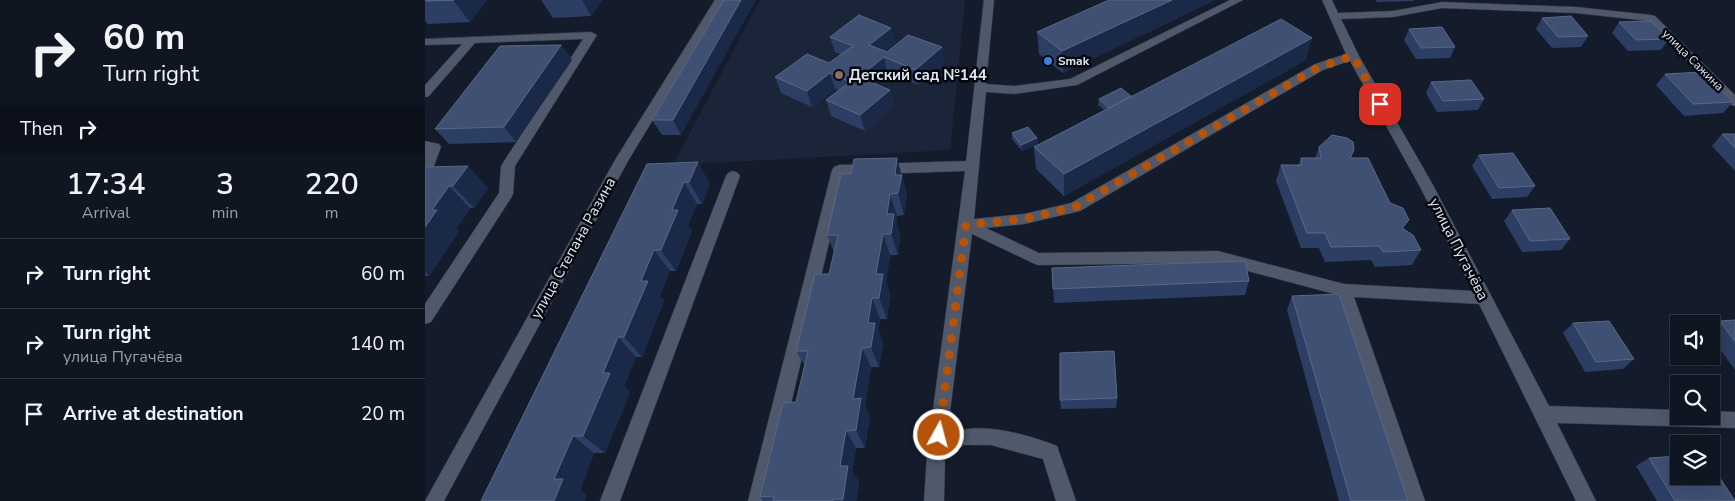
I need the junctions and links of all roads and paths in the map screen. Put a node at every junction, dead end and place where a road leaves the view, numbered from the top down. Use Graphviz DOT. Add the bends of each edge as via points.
graph roads {
  1 [pos="720,0"];
  2 [pos="989,0"];
  3 [pos="1238,0"];
  4 [pos="1327,0"];
  5 [pos="1335,16"];
  6 [pos="472,40"];
  7 [pos="425,42"];
  8 [pos="1353,56"];
  9 [pos="980,88"];
  10 [pos="425,93"];
  11 [pos="1735,102"];
  12 [pos="425,146"];
  13 [pos="972,166"];
  14 [pos="425,170"];
  15 [pos="733,176"];
  16 [pos="966,225"];
  17 [pos="1344,290"];
  18 [pos="1484,298"];
  19 [pos="425,317"];
  20 [pos="1544,414"];
  21 [pos="1735,420"];
  22 [pos="936,454"];
  23 [pos="434,501"];
  24 [pos="610,501"];
  25 [pos="758,501"];
  26 [pos="934,501"];
  27 [pos="1066,501"];
  28 [pos="1415,501"];
  29 [pos="1586,501"];
  1 -- 23 [label="street, улица Степана Разина" via="623,160"];
  2 -- 9 [label="street"];
  3 -- 9 [label="street" via="1073,82 1014,90"];
  4 -- 5 [label="street, улица Пугачёва"];
  5 -- 8 [label="street, улица Пугачёва"];
  5 -- 11 [label="street, улица Сажина" via="1393,14 1442,5 1576,10 1651,18"];
  6 -- 7 [label="street"];
  6 -- 10 [label="street"];
  6 -- 19 [label="street" via="591,35 508,166 505,194"];
  8 -- 16 [label="street" via="1319,67 1075,207 1024,219"];
  8 -- 18 [label="street, улица Пугачёва" via="1426,185"];
  9 -- 13 [label="street"];
  12 -- 14 [label="street" via="434,147"];
  13 -- 16 [label="street"];
  13 -- 25 [label="street" via="839,170"];
  15 -- 24 [label="street"];
  16 -- 17 [label="street" via="1037,260 1218,257"];
  16 -- 22 [label="street"];
  17 -- 18 [label="street"];
  17 -- 28 [label="street"];
  18 -- 20 [label="street, улица Пугачёва"];
  20 -- 21 [label="street"];
  20 -- 29 [label="street, улица Пугачёва"];
  22 -- 26 [label="street"];
  22 -- 27 [label="street" via="961,437 991,436 1050,452"];
}
